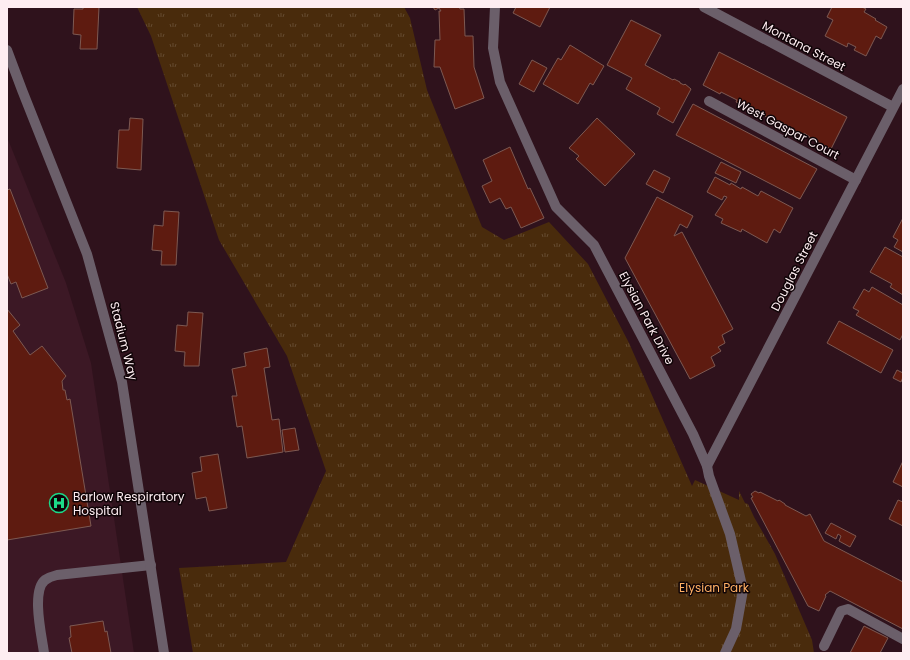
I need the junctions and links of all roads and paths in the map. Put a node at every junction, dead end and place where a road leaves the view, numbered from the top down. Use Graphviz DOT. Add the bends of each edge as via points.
graph roads {
  1 [pos="495,7"];
  2 [pos="704,7"];
  3 [pos="7,50"];
  4 [pos="903,89"];
  5 [pos="709,101"];
  6 [pos="893,107"];
  7 [pos="856,180"];
  8 [pos="707,466"];
  9 [pos="151,565"];
  10 [pos="903,639"];
  11 [pos="824,646"];
  12 [pos="44,653"];
  13 [pos="164,653"];
  14 [pos="725,653"];
  1 -- 8 [label="street, Elysian Park Drive" via="493,48 500,82 556,206 594,245 693,434"];
  2 -- 6 [label="street, Montana Street"];
  3 -- 9 [label="street, Stadium Way" via="87,254 122,382"];
  4 -- 6 [label="street, Douglas Street"];
  5 -- 7 [label="street, West Gaspar Court"];
  6 -- 7 [label="street, Douglas Street"];
  7 -- 8 [label="street, Douglas Street"];
  8 -- 14 [label="street, Elysian Park Drive" via="730,534 743,590 736,629"];
  9 -- 12 [label="street" via="57,575 44,580 38,592"];
  9 -- 13 [label="street, Stadium Way"];
  10 -- 11 [label="street" via="848,609 841,611"];
}
